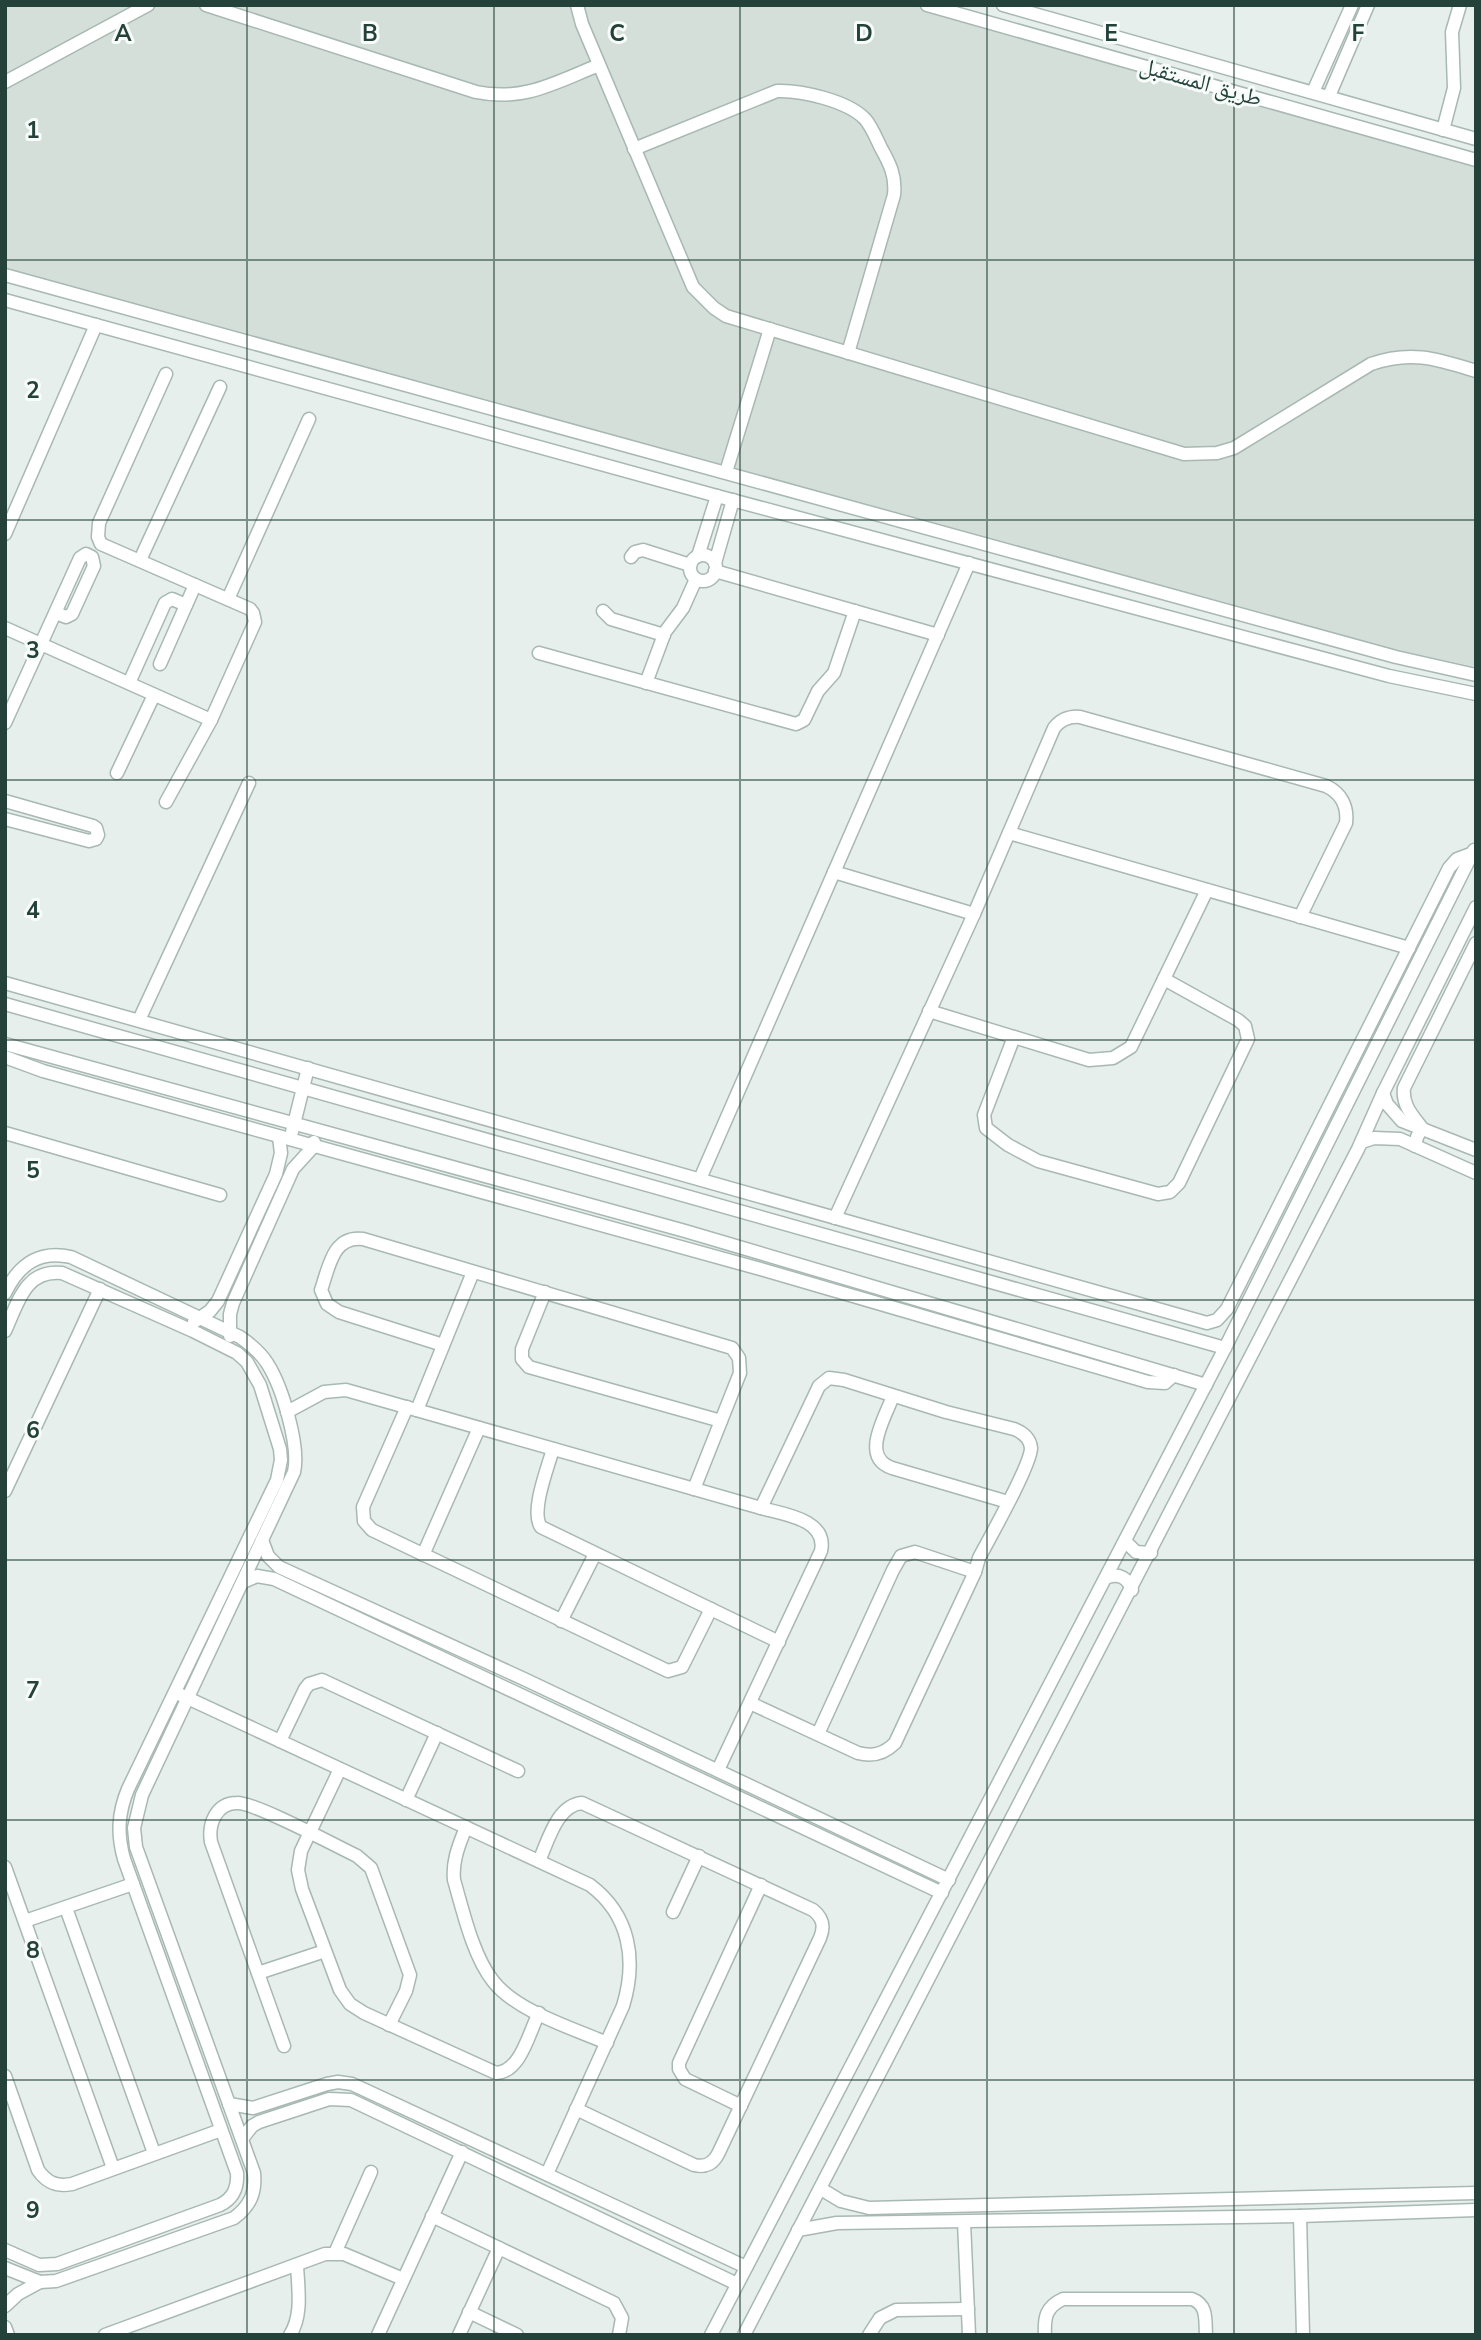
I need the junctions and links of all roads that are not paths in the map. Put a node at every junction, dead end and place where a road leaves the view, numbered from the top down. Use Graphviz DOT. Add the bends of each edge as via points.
graph roads {
  1 [pos="148,5"];
  2 [pos="206,5"];
  3 [pos="577,5"];
  4 [pos="927,5"];
  5 [pos="1003,5"];
  6 [pos="1352,5"];
  7 [pos="1368,5"];
  8 [pos="1460,5"];
  9 [pos="599,65"];
  10 [pos="5,82"];
  11 [pos="1313,92"];
  12 [pos="1329,96"];
  13 [pos="1443,130"];
  14 [pos="1476,139"];
  15 [pos="634,149"];
  16 [pos="1476,160"];
  17 [pos="5,275"];
  18 [pos="5,300"];
  19 [pos="96,325"];
  20 [pos="770,329"];
  21 [pos="271,347"];
  22 [pos="291,353"];
  23 [pos="848,353"];
  24 [pos="263,370"];
  25 [pos="1476,371"];
  26 [pos="166,374"];
  27 [pos="285,376"];
  28 [pos="220,387"];
  29 [pos="309,419"];
  30 [pos="726,472"];
  31 [pos="717,496"];
  32 [pos="733,500"];
  33 [pos="5,534"];
  34 [pos="631,557"];
  35 [pos="140,560"];
  36 [pos="694,560"];
  37 [pos="969,563"];
  38 [pos="715,567"];
  39 [pos="696,579"];
  40 [pos="195,585"];
  41 [pos="228,599"];
  42 [pos="186,605"];
  43 [pos="603,611"];
  44 [pos="855,611"];
  45 [pos="56,613"];
  46 [pos="5,628"];
  47 [pos="664,635"];
  48 [pos="938,635"];
  49 [pos="42,645"];
  50 [pos="144,651"];
  51 [pos="539,653"];
  52 [pos="1396,657"];
  53 [pos="1389,676"];
  54 [pos="1476,676"];
  55 [pos="646,682"];
  56 [pos="130,683"];
  57 [pos="1476,694"];
  58 [pos="154,695"];
  59 [pos="211,720"];
  60 [pos="5,723"];
  61 [pos="117,773"];
  62 [pos="249,783"];
  63 [pos="5,801"];
  64 [pos="166,802"];
  65 [pos="5,819"];
  66 [pos="1009,833"];
  67 [pos="1474,850"];
  68 [pos="834,872"];
  69 [pos="1207,890"];
  70 [pos="1476,907"];
  71 [pos="974,914"];
  72 [pos="1300,917"];
  73 [pos="1476,943"];
  74 [pos="1409,948"];
  75 [pos="1164,979"];
  76 [pos="5,983"];
  77 [pos="5,1004"];
  78 [pos="929,1011"];
  79 [pos="139,1020"];
  80 [pos="1014,1037"];
  81 [pos="5,1044"];
  82 [pos="5,1057"];
  83 [pos="308,1068"];
  84 [pos="303,1088"];
  85 [pos="1383,1093"];
  86 [pos="294,1125"];
  87 [pos="1422,1128"];
  88 [pos="317,1131"];
  89 [pos="5,1133"];
  90 [pos="284,1139"];
  91 [pos="1362,1142"];
  92 [pos="1415,1146"];
  93 [pos="313,1147"];
  94 [pos="1476,1150"];
  95 [pos="1476,1173"];
  96 [pos="700,1179"];
  97 [pos="219,1195"];
  98 [pos="835,1218"];
  99 [pos="473,1272"];
  100 [pos="100,1289"];
  101 [pos="545,1292"];
  102 [pos="5,1293"];
  103 [pos="199,1318"];
  104 [pos="1202,1322"];
  105 [pos="5,1331"];
  106 [pos="193,1331"];
  107 [pos="231,1332"];
  108 [pos="1196,1340"];
  109 [pos="220,1345"];
  110 [pos="443,1345"];
  111 [pos="1225,1348"];
  112 [pos="1174,1375"];
  113 [pos="1206,1385"];
  114 [pos="892,1396"];
  115 [pos="412,1409"];
  116 [pos="286,1412"];
  117 [pos="721,1421"];
  118 [pos="479,1428"];
  119 [pos="553,1449"];
  120 [pos="694,1489"];
  121 [pos="5,1491"];
  122 [pos="1008,1502"];
  123 [pos="761,1508"];
  124 [pos="262,1540"];
  125 [pos="1125,1541"];
  126 [pos="595,1553"];
  127 [pos="1151,1553"];
  128 [pos="423,1555"];
  129 [pos="975,1572"];
  130 [pos="1108,1577"];
  131 [pos="243,1582"];
  132 [pos="1132,1590"];
  133 [pos="711,1609"];
  134 [pos="561,1621"];
  135 [pos="779,1642"];
  136 [pos="175,1692"];
  137 [pos="187,1698"];
  138 [pos="750,1703"];
  139 [pos="437,1733"];
  140 [pos="818,1734"];
  141 [pos="279,1741"];
  142 [pos="340,1769"];
  143 [pos="718,1770"];
  144 [pos="519,1771"];
  145 [pos="406,1800"];
  146 [pos="466,1827"];
  147 [pos="309,1834"];
  148 [pos="699,1856"];
  149 [pos="539,1861"];
  150 [pos="5,1867"];
  151 [pos="949,1880"];
  152 [pos="133,1884"];
  153 [pos="761,1885"];
  154 [pos="942,1893"];
  155 [pos="66,1908"];
  156 [pos="673,1912"];
  157 [pos="25,1921"];
  158 [pos="325,1951"];
  159 [pos="177,1962"];
  160 [pos="163,1968"];
  161 [pos="258,1973"];
  162 [pos="538,2013"];
  163 [pos="389,2025"];
  164 [pos="607,2043"];
  165 [pos="284,2046"];
  166 [pos="5,2076"];
  167 [pos="229,2104"];
  168 [pos="741,2106"];
  169 [pos="576,2109"];
  170 [pos="221,2130"];
  171 [pos="242,2139"];
  172 [pos="462,2152"];
  173 [pos="155,2153"];
  174 [pos="505,2155"];
  175 [pos="113,2168"];
  176 [pos="498,2169"];
  177 [pos="371,2172"];
  178 [pos="547,2174"];
  179 [pos="821,2189"];
  180 [pos="1476,2193"];
  181 [pos="1371,2196"];
  182 [pos="929,2206"];
  183 [pos="1476,2210"];
  184 [pos="1381,2213"];
  185 [pos="1364,2214"];
  186 [pos="432,2216"];
  187 [pos="1300,2216"];
  188 [pos="930,2222"];
  189 [pos="964,2222"];
  190 [pos="798,2230"];
  191 [pos="131,2238"];
  192 [pos="499,2248"];
  193 [pos="5,2250"];
  194 [pos="136,2252"];
  195 [pos="335,2253"];
  196 [pos="297,2265"];
  197 [pos="746,2267"];
  198 [pos="5,2268"];
  199 [pos="404,2279"];
  200 [pos="40,2282"];
  201 [pos="737,2284"];
  202 [pos="5,2306"];
  203 [pos="968,2309"];
  204 [pos="469,2312"];
  205 [pos="5,2328"];
  206 [pos="8,2335"];
  207 [pos="105,2335"];
  208 [pos="290,2335"];
  209 [pos="378,2335"];
  210 [pos="459,2335"];
  211 [pos="517,2335"];
  212 [pos="619,2335"];
  213 [pos="711,2335"];
  214 [pos="744,2335"];
  215 [pos="869,2335"];
  216 [pos="969,2335"];
  217 [pos="1045,2335"];
  218 [pos="1206,2335"];
  219 [pos="1303,2335"];
  1 -- 10 [label="street"];
  2 -- 9 [label="street" via="496,96 537,90"];
  3 -- 9 [label="street"];
  4 -- 16 [label="street, طريق المستقبل"];
  5 -- 11 [label="street, طريق المستقبل"];
  6 -- 11 [label="street"];
  7 -- 12 [label="street"];
  8 -- 13 [label="street" via="1452,32 1454,88"];
  9 -- 15 [label="street"];
  11 -- 12 [label="street, طريق المستقبل"];
  12 -- 13 [label="street, طريق المستقبل"];
  13 -- 14 [label="street, طريق المستقبل"];
  15 -- 20 [label="street" via="693,287 726,316"];
  15 -- 23 [label="street" via="777,90 827,100 863,117 889,162 895,184"];
  17 -- 21 [label="street"];
  18 -- 19 [label="street"];
  19 -- 24 [label="street"];
  19 -- 33 [label="street"];
  20 -- 23 [label="street"];
  20 -- 30 [label="street"];
  21 -- 22 [label="street"];
  21 -- 24 [label="street" via="270,362"];
  22 -- 27 [label="street" via="285,361"];
  22 -- 30 [label="street"];
  23 -- 25 [label="street" via="1169,451 1200,455 1234,448 1387,358 1418,356"];
  24 -- 27 [label="street"];
  26 -- 35 [label="street" via="97,530 102,544"];
  27 -- 31 [label="street"];
  28 -- 35 [label="street"];
  29 -- 41 [label="street"];
  30 -- 52 [label="street"];
  31 -- 32 [label="street"];
  31 -- 36 [label="street"];
  32 -- 37 [label="street"];
  32 -- 38 [label="street"];
  34 -- 36 [label="street" via="643,550"];
  35 -- 40 [label="street"];
  36 -- 38 [label="street" via="710,557"];
  36 -- 39 [label="street" via="690,573"];
  37 -- 48 [label="street"];
  37 -- 53 [label="street"];
  38 -- 39 [label="street" via="707,580"];
  38 -- 44 [label="street"];
  39 -- 47 [label="street"];
  40 -- 41 [label="street"];
  40 -- 42 [label="street"];
  41 -- 59 [label="street" via="250,609 255,622"];
  42 -- 50 [label="street" via="172,599 165,603"];
  42 -- 50 [label="street" via="161,661"];
  43 -- 47 [label="street" via="611,620"];
  44 -- 48 [label="street"];
  44 -- 55 [label="street" via="834,673 799,723"];
  45 -- 45 [label="street" via="80,558 92,557 94,566 72,614"];
  45 -- 49 [label="street"];
  46 -- 49 [label="street"];
  47 -- 55 [label="street"];
  48 -- 68 [label="street"];
  49 -- 56 [label="street"];
  49 -- 60 [label="street"];
  50 -- 56 [label="street"];
  51 -- 55 [label="street"];
  52 -- 53 [label="street"];
  52 -- 54 [label="street"];
  53 -- 57 [label="street"];
  56 -- 58 [label="street"];
  58 -- 59 [label="street"];
  58 -- 61 [label="street"];
  59 -- 64 [label="street"];
  62 -- 79 [label="street"];
  63 -- 65 [label="street" via="93,826 98,835 89,841"];
  66 -- 69 [label="street"];
  66 -- 71 [label="street"];
  66 -- 72 [label="street" via="1054,728 1070,717 1326,786 1343,801 1346,823"];
  67 -- 74 [label="street" via="1449,868"];
  67 -- 111 [label="street"];
  68 -- 71 [label="street"];
  68 -- 96 [label="street"];
  69 -- 72 [label="street"];
  69 -- 75 [label="street"];
  70 -- 85 [label="street"];
  71 -- 78 [label="street"];
  72 -- 74 [label="street"];
  73 -- 87 [label="street" via="1404,1088 1406,1108"];
  74 -- 104 [label="street" via="1227,1309 1217,1320"];
  75 -- 80 [label="street" via="1130,1047 1113,1058 1089,1060"];
  75 -- 80 [label="street" via="1238,1020 1248,1039 1179,1183 1166,1194 1038,1161 986,1128 985,1110"];
  76 -- 79 [label="street"];
  77 -- 84 [label="street"];
  78 -- 80 [label="street"];
  78 -- 98 [label="street"];
  79 -- 83 [label="street"];
  81 -- 86 [label="street"];
  82 -- 90 [label="street"];
  83 -- 84 [label="street"];
  83 -- 96 [label="street"];
  84 -- 86 [label="street"];
  84 -- 108 [label="street"];
  85 -- 87 [label="street" via="1402,1121"];
  85 -- 91 [label="street"];
  86 -- 88 [label="street"];
  86 -- 90 [label="street"];
  87 -- 92 [label="street"];
  87 -- 94 [label="street"];
  88 -- 93 [label="street"];
  88 -- 112 [label="street" via="685,1231"];
  89 -- 97 [label="street"];
  90 -- 93 [label="street"];
  90 -- 103 [label="street" via="276,1174 218,1301"];
  91 -- 92 [label="street" via="1387,1137"];
  91 -- 127 [label="street"];
  92 -- 95 [label="street"];
  93 -- 107 [label="street" via="293,1169 233,1303"];
  93 -- 112 [label="street" via="764,1269 1148,1382 1165,1384"];
  96 -- 98 [label="street"];
  98 -- 104 [label="street"];
  99 -- 101 [label="street"];
  99 -- 110 [label="street"];
  99 -- 110 [label="street" via="363,1239 349,1239 337,1248 321,1290 327,1304"];
  100 -- 105 [label="street" via="62,1273 41,1274 25,1288"];
  100 -- 106 [label="street"];
  100 -- 121 [label="street"];
  101 -- 117 [label="street" via="732,1348 741,1368"];
  101 -- 117 [label="street" via="522,1349 522,1359 529,1367"];
  102 -- 103 [label="street" via="22,1266 58,1254"];
  103 -- 106 [label="street"];
  103 -- 107 [label="street"];
  104 -- 108 [label="street"];
  106 -- 109 [label="street"];
  107 -- 109 [label="street"];
  107 -- 116 [label="street" via="266,1361"];
  108 -- 111 [label="street"];
  109 -- 136 [label="street" via="237,1353 255,1373 281,1460 277,1480"];
  110 -- 115 [label="street"];
  111 -- 113 [label="street"];
  112 -- 113 [label="street"];
  113 -- 125 [label="street"];
  114 -- 122 [label="street" via="875,1446 880,1462"];
  114 -- 122 [label="street" via="1022,1432 1031,1447"];
  114 -- 123 [label="street" via="836,1378 823,1381"];
  115 -- 116 [label="street" via="339,1389"];
  115 -- 118 [label="street"];
  115 -- 128 [label="street" via="362,1514 372,1530"];
  116 -- 124 [label="street" via="296,1464"];
  117 -- 120 [label="street"];
  118 -- 119 [label="street"];
  118 -- 128 [label="street"];
  119 -- 120 [label="street"];
  119 -- 126 [label="street" via="537,1522"];
  120 -- 123 [label="street"];
  122 -- 129 [label="street"];
  123 -- 135 [label="street" via="807,1522 818,1532 822,1545"];
  124 -- 131 [label="street"];
  124 -- 143 [label="street" via="279,1567"];
  125 -- 127 [label="street" via="1136,1552"];
  125 -- 130 [label="street"];
  126 -- 133 [label="street"];
  126 -- 134 [label="street"];
  127 -- 132 [label="street"];
  128 -- 134 [label="street"];
  129 -- 140 [label="street" via="895,1743 880,1754 869,1755"];
  129 -- 140 [label="street" via="915,1552 901,1556"];
  130 -- 132 [label="street" via="1123,1577"];
  130 -- 151 [label="street"];
  131 -- 137 [label="street"];
  131 -- 154 [label="street" via="257,1576 274,1579"];
  132 -- 179 [label="street"];
  133 -- 134 [label="street" via="685,1663 673,1672"];
  133 -- 135 [label="street"];
  135 -- 138 [label="street"];
  136 -- 137 [label="street"];
  136 -- 152 [label="street" via="128,1789 120,1816 120,1844"];
  137 -- 141 [label="street"];
  137 -- 159 [label="street" via="142,1796 134,1828 136,1847"];
  138 -- 140 [label="street"];
  138 -- 143 [label="street"];
  139 -- 141 [label="street" via="322,1680 305,1689"];
  139 -- 144 [label="street"];
  139 -- 145 [label="street"];
  141 -- 142 [label="street"];
  142 -- 145 [label="street"];
  142 -- 147 [label="street"];
  143 -- 151 [label="street"];
  145 -- 146 [label="street"];
  146 -- 149 [label="street"];
  146 -- 162 [label="street" via="453,1868 478,1956 506,1995"];
  147 -- 158 [label="street" via="299,1861 299,1880"];
  147 -- 161 [label="street" via="239,1802 220,1809 210,1826 211,1842"];
  147 -- 163 [label="street" via="365,1861 375,1877 410,1975"];
  148 -- 149 [label="street" via="582,1802 562,1813"];
  148 -- 153 [label="street"];
  148 -- 156 [label="street"];
  149 -- 164 [label="street" via="599,1892 625,1933 632,1968 629,1988"];
  150 -- 157 [label="street"];
  151 -- 154 [label="street"];
  152 -- 155 [label="street"];
  152 -- 160 [label="street"];
  153 -- 168 [label="street" via="813,1910 823,1931"];
  153 -- 168 [label="street" via="679,2063 685,2079"];
  154 -- 197 [label="street"];
  155 -- 157 [label="street"];
  155 -- 173 [label="street"];
  157 -- 175 [label="street"];
  158 -- 161 [label="street"];
  158 -- 163 [label="street" via="345,1997 357,2009"];
  159 -- 160 [label="street"];
  159 -- 167 [label="street"];
  160 -- 170 [label="street"];
  161 -- 165 [label="street"];
  162 -- 163 [label="street" via="515,2065 503,2073 489,2071"];
  162 -- 164 [label="street"];
  164 -- 169 [label="street"];
  166 -- 175 [label="street" via="38,2170 49,2182 64,2185"];
  167 -- 171 [label="street"];
  167 -- 174 [label="street" via="253,2108 344,2082"];
  168 -- 169 [label="street" via="717,2158 700,2166"];
  169 -- 178 [label="street"];
  170 -- 173 [label="street"];
  170 -- 191 [label="street" via="237,2173 230,2199"];
  171 -- 172 [label="street" via="259,2122 340,2098"];
  171 -- 194 [label="street" via="255,2186 244,2210 234,2218"];
  172 -- 176 [label="street"];
  172 -- 186 [label="street"];
  173 -- 175 [label="street"];
  174 -- 176 [label="street"];
  174 -- 178 [label="street"];
  176 -- 201 [label="street"];
  177 -- 195 [label="street"];
  178 -- 197 [label="street"];
  179 -- 182 [label="street" via="860,2207"];
  179 -- 190 [label="street"];
  180 -- 181 [label="street"];
  181 -- 182 [label="street"];
  181 -- 184 [label="street"];
  181 -- 185 [label="street"];
  182 -- 188 [label="street"];
  183 -- 184 [label="street"];
  184 -- 185 [label="street"];
  185 -- 187 [label="street"];
  186 -- 192 [label="street"];
  186 -- 199 [label="street"];
  187 -- 189 [label="street"];
  187 -- 219 [label="street"];
  188 -- 189 [label="street"];
  188 -- 190 [label="street" via="837,2223"];
  189 -- 203 [label="street"];
  190 -- 214 [label="street"];
  191 -- 193 [label="street" via="48,2265"];
  191 -- 194 [label="street"];
  192 -- 204 [label="street"];
  192 -- 212 [label="street" via="614,2303 622,2318"];
  194 -- 200 [label="street" via="56,2281"];
  195 -- 196 [label="street"];
  195 -- 199 [label="street"];
  196 -- 207 [label="street"];
  196 -- 208 [label="street" via="299,2314"];
  197 -- 201 [label="street"];
  198 -- 200 [label="street"];
  199 -- 209 [label="street"];
  200 -- 202 [label="street"];
  201 -- 213 [label="street"];
  203 -- 215 [label="street" via="896,2310 880,2318"];
  203 -- 216 [label="street"];
  204 -- 210 [label="street"];
  204 -- 211 [label="street"];
  205 -- 206 [label="street"];
  217 -- 218 [label="street" via="1046,2314 1063,2299 1192,2299 1204,2309"];
}
